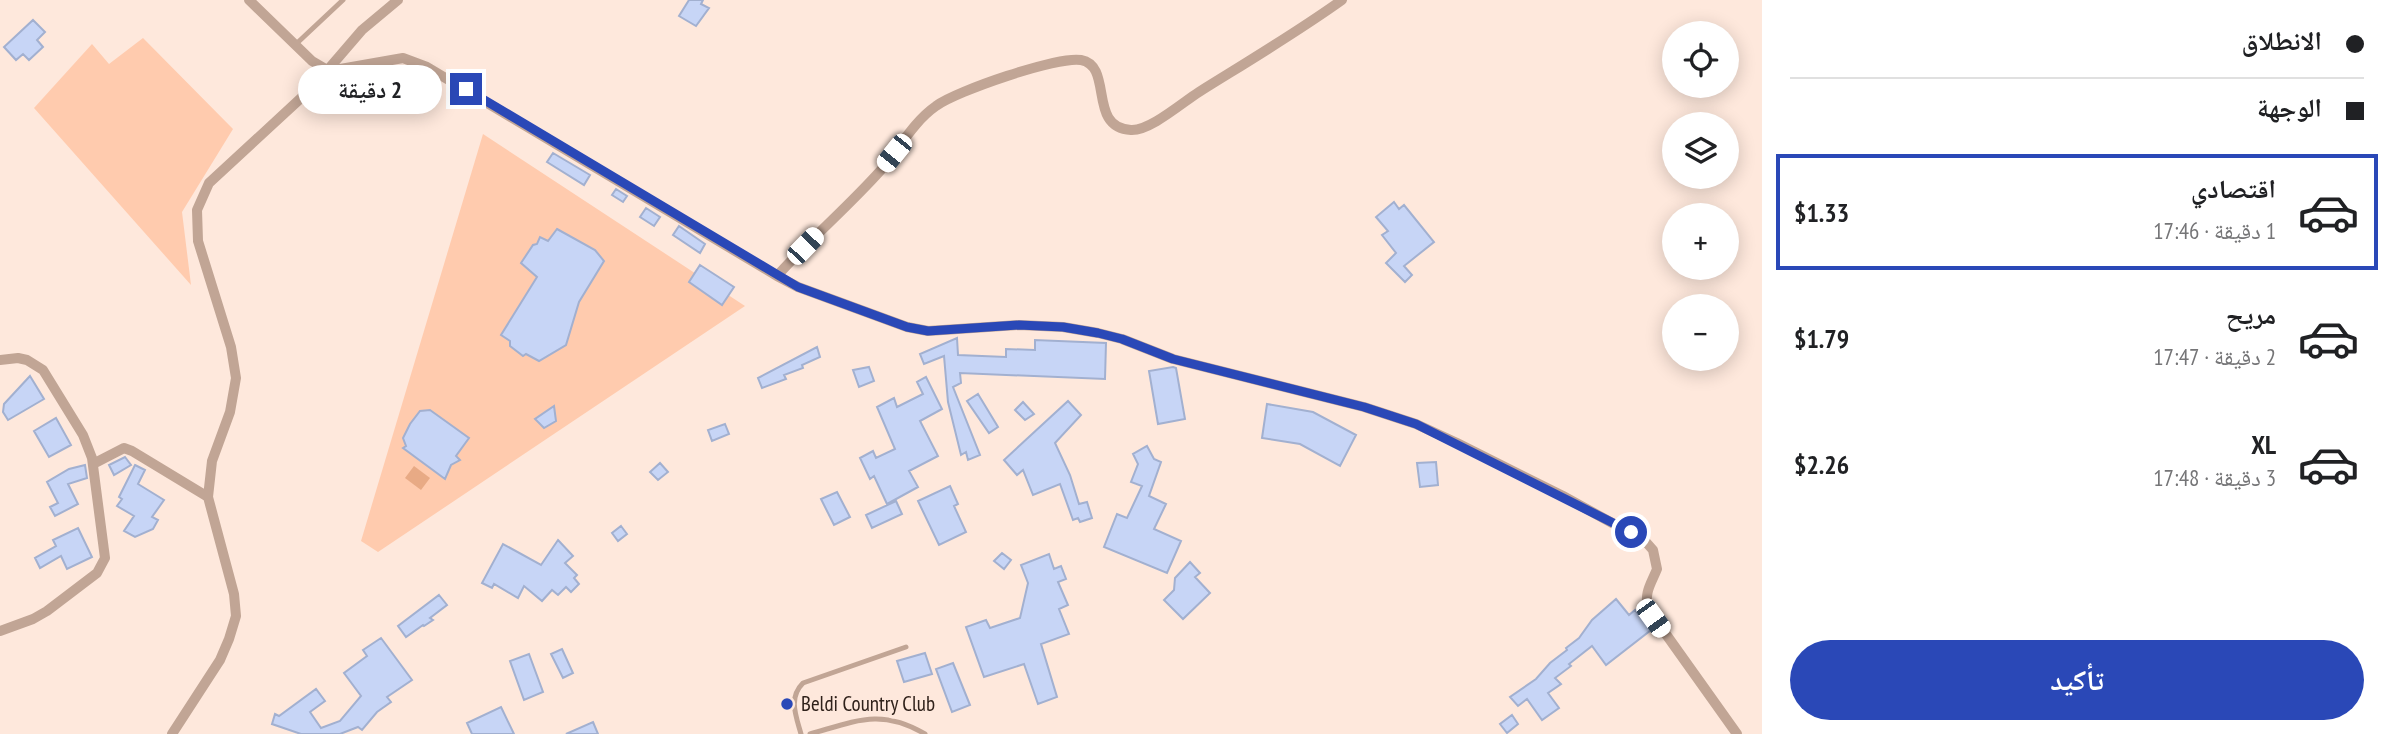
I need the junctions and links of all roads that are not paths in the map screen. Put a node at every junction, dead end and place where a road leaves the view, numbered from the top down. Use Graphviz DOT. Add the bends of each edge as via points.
graph roads {
  1 [pos="249,0"];
  2 [pos="343,0"];
  3 [pos="398,0"];
  4 [pos="1342,0"];
  5 [pos="295,45"];
  6 [pos="330,71"];
  7 [pos="777,276"];
  8 [pos="0,360"];
  9 [pos="93,464"];
  10 [pos="208,497"];
  11 [pos="0,631"];
  12 [pos="906,647"];
  13 [pos="173,734"];
  14 [pos="801,734"];
  15 [pos="810,734"];
  16 [pos="925,734"];
  17 [pos="1737,734"];
  1 -- 5 [label="street"];
  2 -- 5 [label="lane"];
  3 -- 6 [label="street" via="362,30"];
  4 -- 7 [label="street" via="1159,120 1133,131 1118,128 1107,116 1099,77 1093,66 1082,60 1032,69 952,97 920,120 881,170"];
  5 -- 6 [label="street"];
  6 -- 7 [label="street" via="403,58 427,66"];
  6 -- 10 [label="street" via="209,183 197,210 198,241 236,378 230,412 212,460"];
  7 -- 17 [label="street" via="907,327 928,331 1019,325 1098,333 1173,359 1416,424 1645,541 1653,550 1657,569 1647,587 1648,609"];
  8 -- 9 [label="street" via="27,360 43,370 83,435"];
  9 -- 10 [label="street" via="124,448"];
  9 -- 11 [label="street" via="105,547 101,569 40,615"];
  10 -- 13 [label="street" via="236,616 220,660"];
  12 -- 14 [label="lane" via="803,682 793,699"];
  15 -- 16 [label="lane" via="860,719 882,718"];
}
